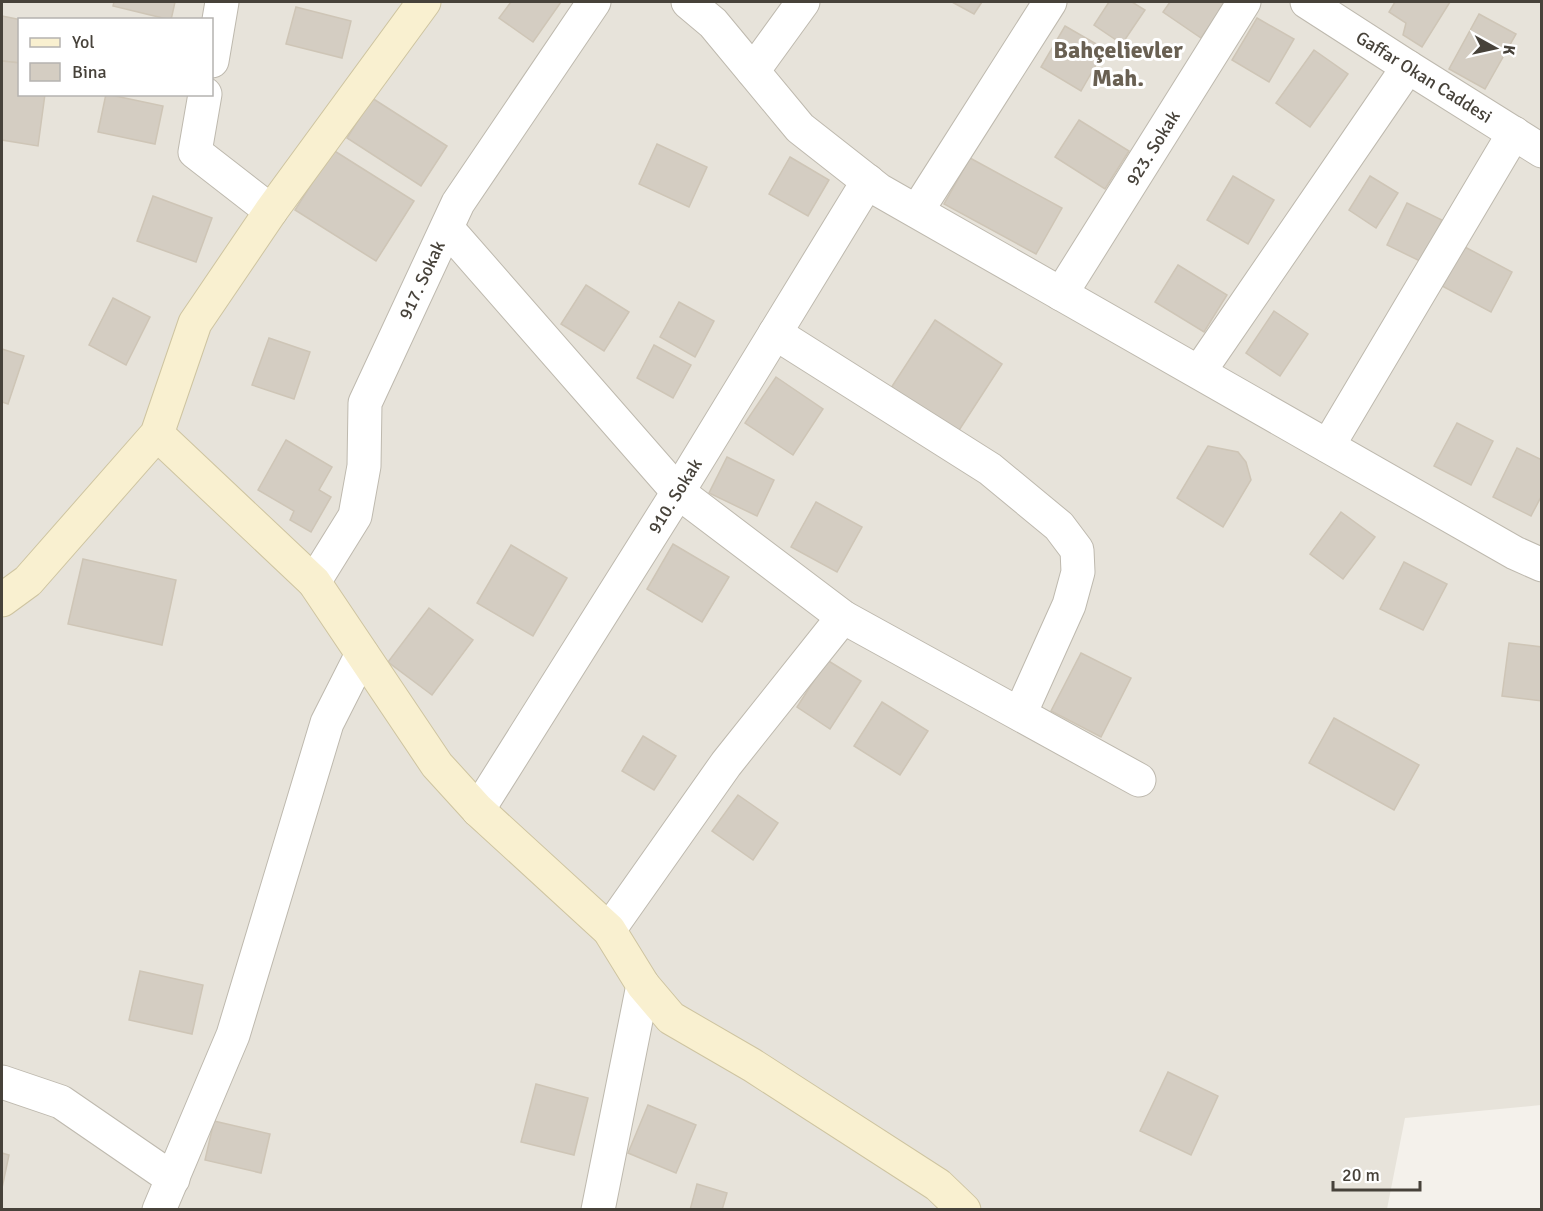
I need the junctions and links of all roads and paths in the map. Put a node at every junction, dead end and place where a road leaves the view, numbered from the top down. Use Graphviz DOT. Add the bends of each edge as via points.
graph roads {
  1 [pos="222,2"];
  2 [pos="424,2"];
  3 [pos="594,2"];
  4 [pos="688,2"];
  5 [pos="803,2"];
  6 [pos="1050,2"];
  7 [pos="1244,2"];
  8 [pos="1307,2"];
  9 [pos="213,55"];
  10 [pos="1408,67"];
  11 [pos="753,71"];
  12 [pos="205,96"];
  13 [pos="1514,133"];
  14 [pos="1542,151"];
  15 [pos="868,181"];
  16 [pos="271,211"];
  17 [pos="917,211"];
  18 [pos="447,228"];
  19 [pos="1061,294"];
  20 [pos="775,333"];
  21 [pos="1198,372"];
  22 [pos="157,435"];
  23 [pos="1328,446"];
  24 [pos="678,492"];
  25 [pos="1542,565"];
  26 [pos="314,582"];
  27 [pos="2,600"];
  28 [pos="843,617"];
  29 [pos="362,654"];
  30 [pos="1020,714"];
  31 [pos="1139,780"];
  32 [pos="478,810"];
  33 [pos="609,930"];
  34 [pos="643,985"];
  35 [pos="2,1082"];
  36 [pos="173,1179"];
  37 [pos="159,1209"];
  38 [pos="598,1209"];
  39 [pos="964,1209"];
  1 -- 9 [label="street"];
  2 -- 16 [label="street"];
  3 -- 18 [label="street, 917. Sokak" via="458,203"];
  4 -- 11 [label="street" via="713,23"];
  5 -- 11 [label="street"];
  6 -- 17 [label="street"];
  7 -- 19 [label="street, 923. Sokak"];
  8 -- 10 [label="street, Gaffar Okan Caddesi"];
  10 -- 13 [label="street, Gaffar Okan Caddesi"];
  10 -- 21 [label="street"];
  11 -- 15 [label="street" via="800,128"];
  12 -- 16 [label="street" via="195,152"];
  13 -- 14 [label="street, Gaffar Okan Caddesi"];
  13 -- 23 [label="street"];
  15 -- 17 [label="street"];
  15 -- 20 [label="street, 910. Sokak"];
  16 -- 22 [label="street" via="195,323"];
  17 -- 19 [label="street"];
  18 -- 24 [label="street"];
  18 -- 26 [label="street, 917. Sokak" via="365,404 364,465 355,516"];
  19 -- 21 [label="street"];
  20 -- 24 [label="street, 910. Sokak"];
  20 -- 30 [label="street" via="990,469 1059,526 1077,550 1078,572 1069,605"];
  21 -- 23 [label="street"];
  22 -- 26 [label="street"];
  22 -- 27 [label="street" via="28,581"];
  23 -- 25 [label="street"];
  24 -- 28 [label="street"];
  24 -- 32 [label="street, 910. Sokak"];
  26 -- 29 [label="street"];
  28 -- 30 [label="street"];
  28 -- 33 [label="street" via="726,764"];
  29 -- 32 [label="street" via="436,765"];
  29 -- 36 [label="street" via="327,723 233,1035"];
  30 -- 31 [label="street"];
  32 -- 33 [label="street"];
  33 -- 34 [label="street"];
  34 -- 38 [label="street"];
  34 -- 39 [label="street" via="671,1018 752,1065 938,1185"];
  35 -- 36 [label="street" via="60,1102"];
  36 -- 37 [label="street"];
}
